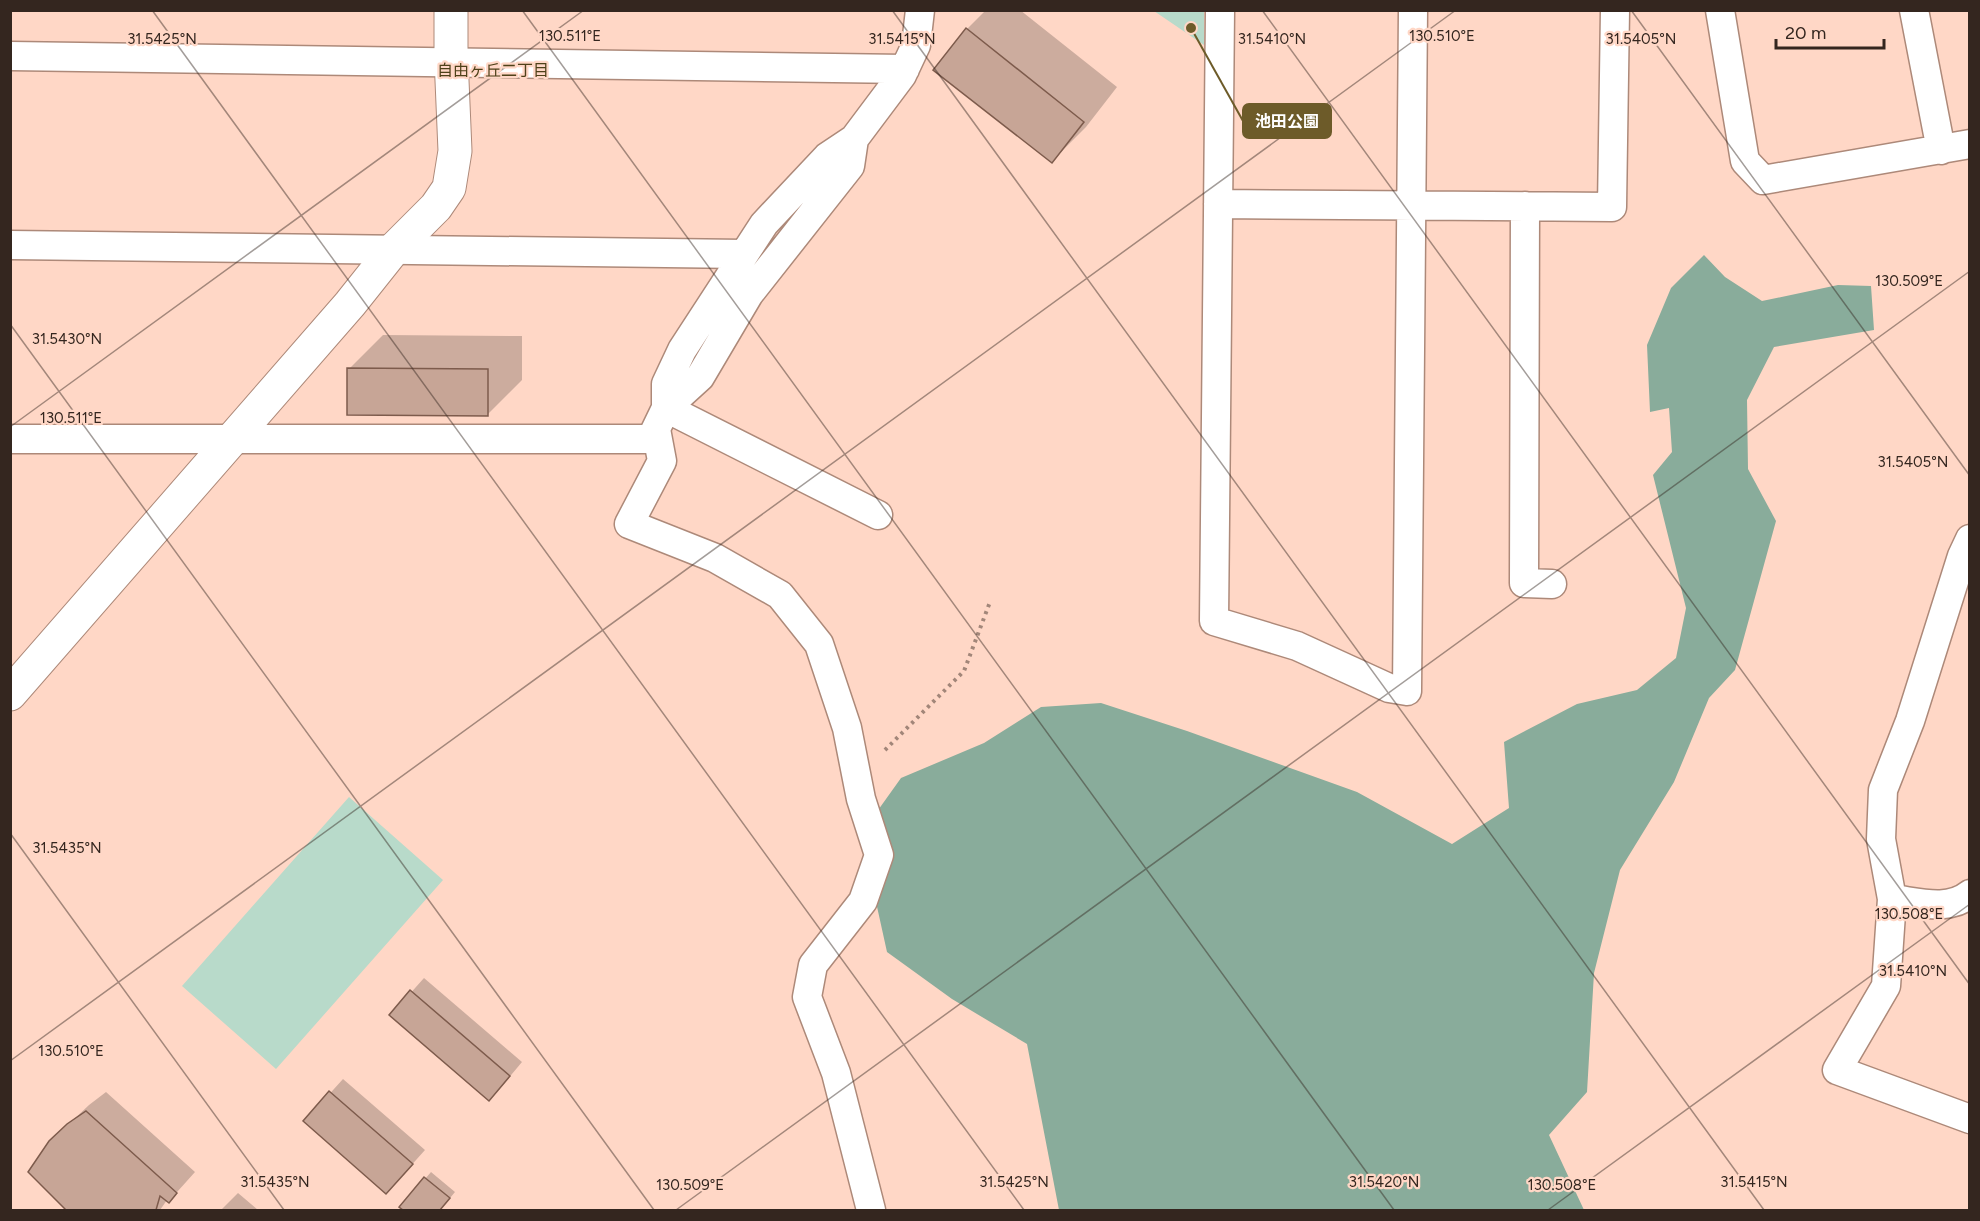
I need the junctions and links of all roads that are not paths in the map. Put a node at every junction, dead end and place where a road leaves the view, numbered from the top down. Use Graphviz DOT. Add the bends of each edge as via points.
graph roads {
  1 [pos="451,10"];
  2 [pos="920,10"];
  3 [pos="1220,10"];
  4 [pos="1413,10"];
  5 [pos="1615,10"];
  6 [pos="1720,10"];
  7 [pos="1914,10"];
  8 [pos="10,56"];
  9 [pos="451,62"];
  10 [pos="905,69"];
  11 [pos="854,139"];
  12 [pos="1970,144"];
  13 [pos="1941,150"];
  14 [pos="1218,204"];
  15 [pos="1412,206"];
  16 [pos="1525,206"];
  17 [pos="10,246"];
  18 [pos="393,250"];
  19 [pos="744,254"];
  20 [pos="661,419"];
  21 [pos="10,439"];
  22 [pos="232,439"];
  23 [pos="878,515"];
  24 [pos="1970,539"];
  25 [pos="1552,584"];
  26 [pos="10,694"];
  27 [pos="1970,894"];
  28 [pos="1892,899"];
  29 [pos="1970,1119"];
  30 [pos="871,1210"];
  1 -- 9 [label="street"];
  2 -- 10 [label="street" via="916,45"];
  3 -- 14 [label="street"];
  4 -- 15 [label="street"];
  5 -- 16 [label="street" via="1612,207"];
  6 -- 13 [label="street" via="1745,161 1763,180"];
  7 -- 13 [label="street"];
  8 -- 9 [label="street"];
  9 -- 10 [label="street"];
  9 -- 18 [label="street" via="455,151 449,188 436,207"];
  10 -- 11 [label="street"];
  11 -- 19 [label="street" via="827,157 764,224"];
  11 -- 20 [label="street" via="850,166 749,294 700,377"];
  12 -- 13 [label="street"];
  14 -- 15 [label="street"];
  14 -- 15 [label="street" via="1214,621 1297,646 1389,688 1407,691"];
  15 -- 16 [label="street"];
  16 -- 25 [label="street" via="1524,583"];
  17 -- 18 [label="street"];
  18 -- 19 [label="street"];
  18 -- 22 [label="street"];
  19 -- 20 [label="street" via="682,350 666,384"];
  20 -- 22 [label="street" via="651,440"];
  20 -- 23 [label="street"];
  20 -- 30 [label="street" via="662,461 629,524 715,558 780,595 819,644 847,728 861,799 879,855 863,901 813,965 807,998 836,1073"];
  21 -- 22 [label="street"];
  22 -- 26 [label="street"];
  24 -- 28 [label="street" via="1883,790 1881,839"];
  27 -- 28 [label="street" via="1960,902 1942,906"];
  28 -- 29 [label="street" via="1886,986 1837,1070"];
}
